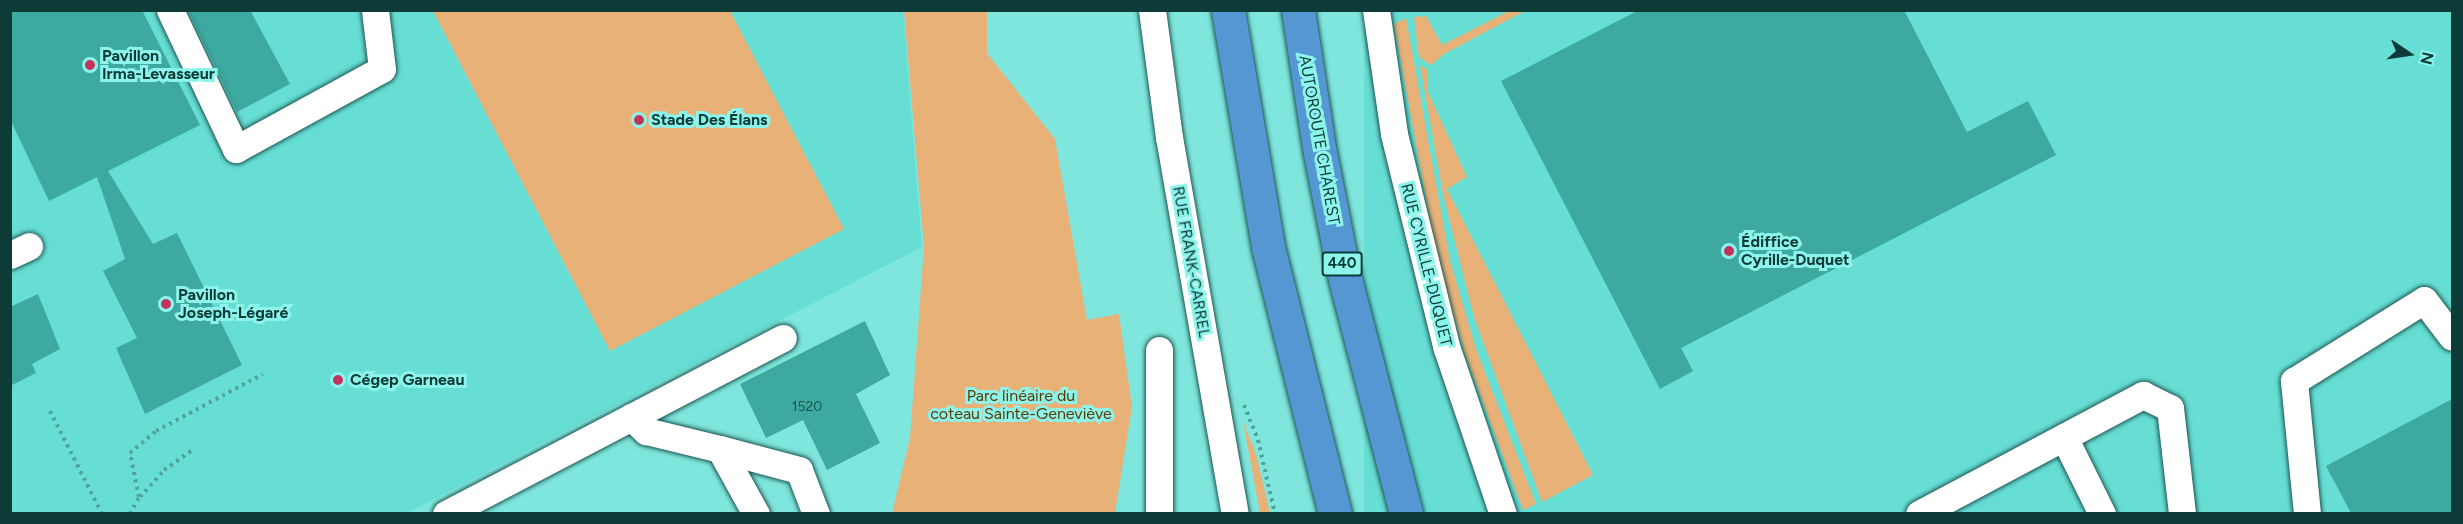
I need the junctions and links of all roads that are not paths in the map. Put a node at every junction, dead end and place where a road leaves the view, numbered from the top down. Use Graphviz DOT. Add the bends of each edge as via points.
graph roads {
  1 [pos="170,10"];
  2 [pos="375,10"];
  3 [pos="1152,10"];
  4 [pos="1228,10"];
  5 [pos="1298,10"];
  6 [pos="1376,10"];
  7 [pos="2452,337"];
  8 [pos="783,338"];
  9 [pos="1159,350"];
  10 [pos="631,417"];
  11 [pos="2064,437"];
  12 [pos="720,449"];
  13 [pos="446,513"];
  14 [pos="756,513"];
  15 [pos="816,513"];
  16 [pos="1159,513"];
  17 [pos="1235,513"];
  18 [pos="1335,513"];
  19 [pos="1406,513"];
  20 [pos="1503,513"];
  21 [pos="1919,513"];
  22 [pos="2102,513"];
  23 [pos="2182,513"];
  24 [pos="2307,513"];
  1 -- 2 [label="street" via="236,149 382,69"];
  3 -- 17 [label="street, RUE FRANK-CARREL" via="1169,137"];
  4 -- 18 [label="highway" via="1268,247"];
  5 -- 19 [label="highway, AUTOROUTE CHAREST / 440" via="1338,245"];
  6 -- 20 [label="street, RUE CYRILLE-DUQUET" via="1394,134 1447,349"];
  7 -- 24 [label="street" via="2424,300 2294,381"];
  8 -- 10 [label="street"];
  9 -- 16 [label="street"];
  10 -- 12 [label="street" via="646,430"];
  10 -- 13 [label="street"];
  11 -- 21 [label="street"];
  11 -- 22 [label="street"];
  11 -- 23 [label="street" via="2143,395 2169,408"];
  12 -- 14 [label="street"];
  12 -- 15 [label="street" via="799,470"];
}
